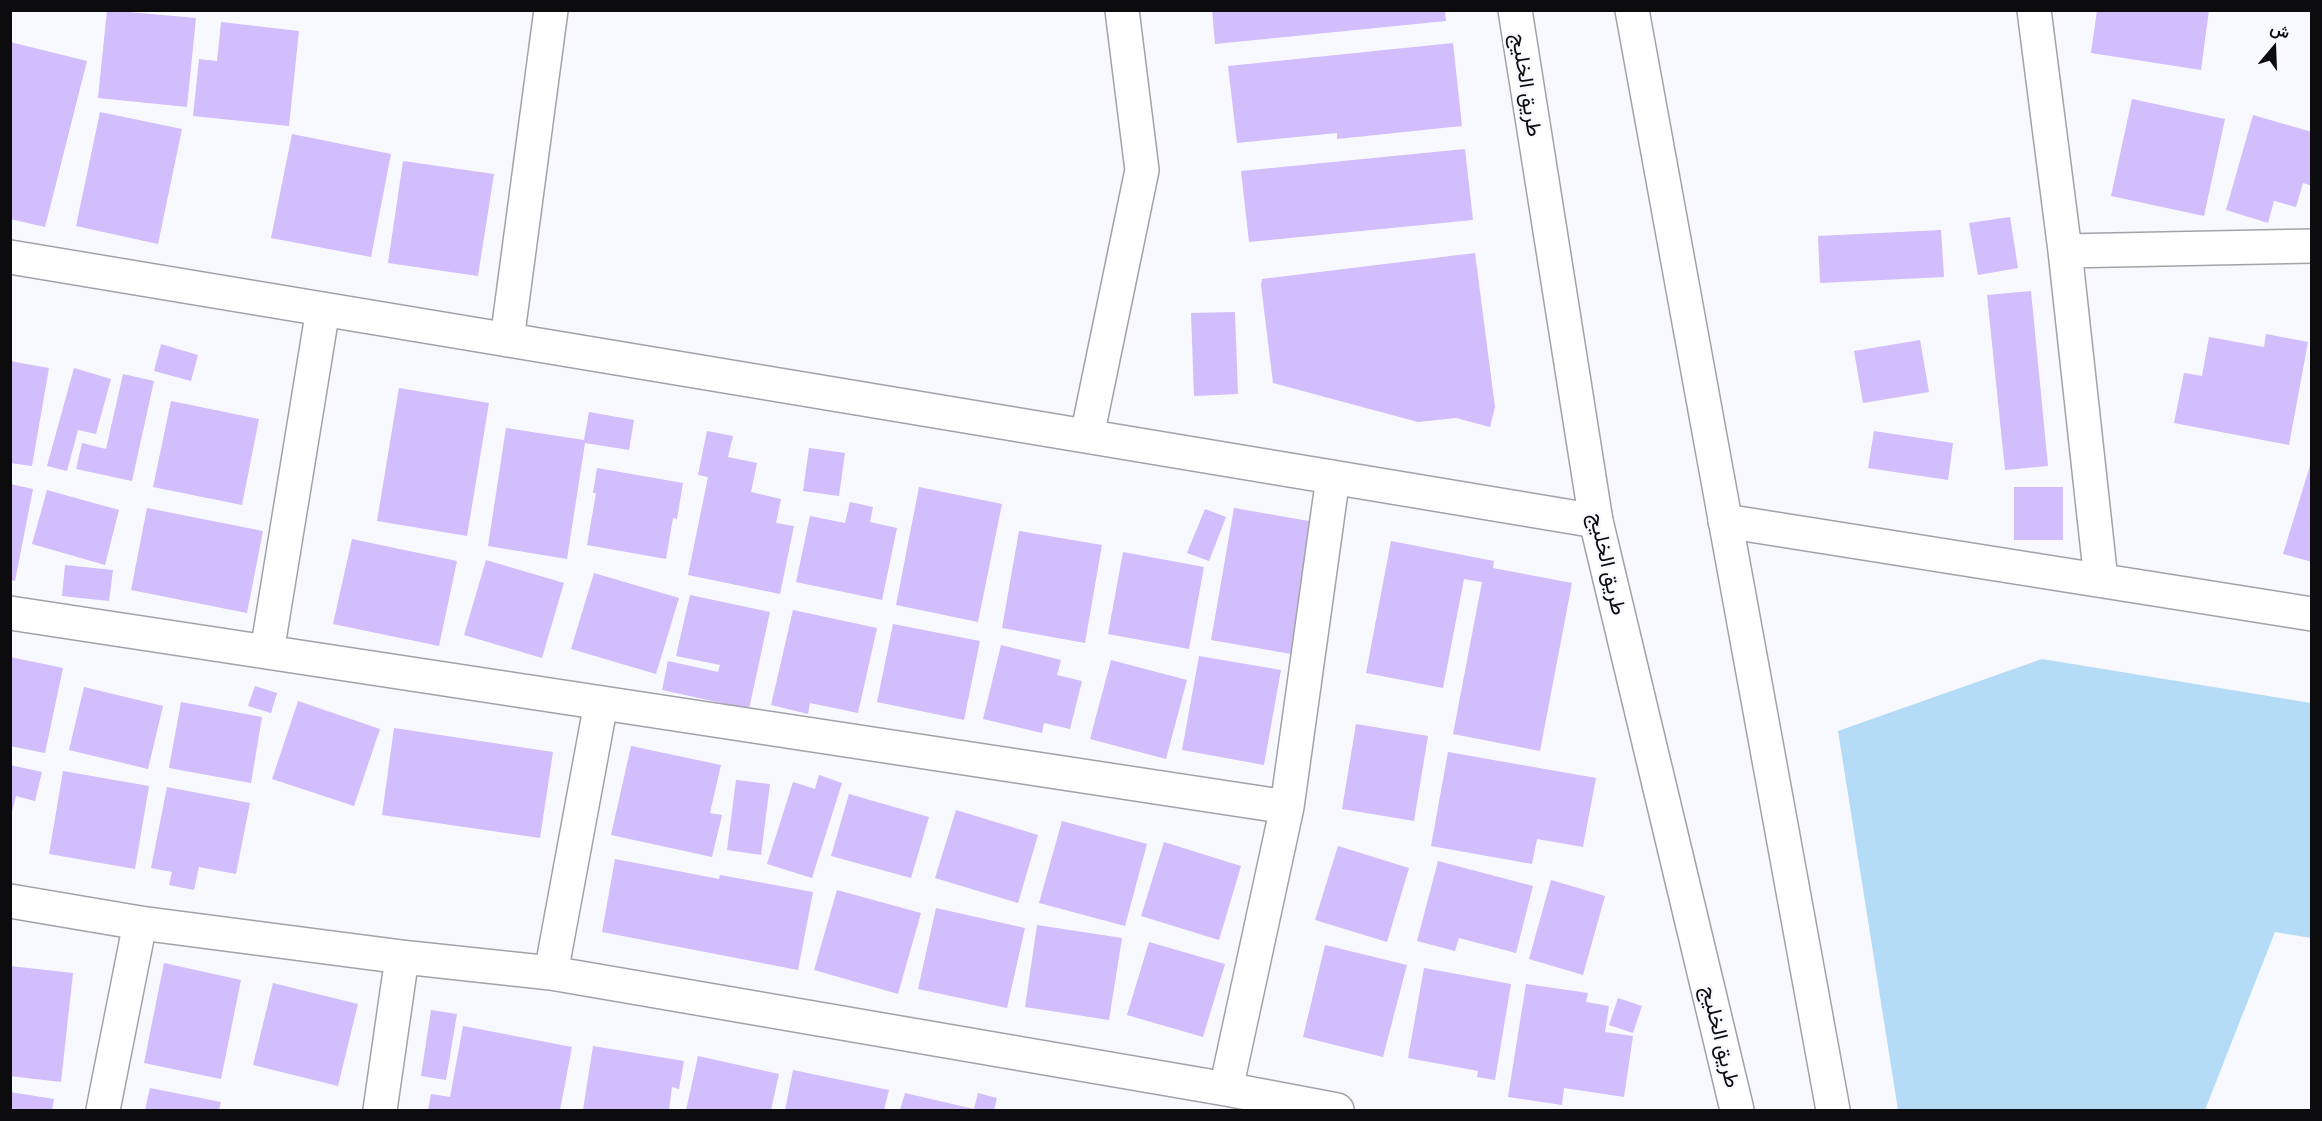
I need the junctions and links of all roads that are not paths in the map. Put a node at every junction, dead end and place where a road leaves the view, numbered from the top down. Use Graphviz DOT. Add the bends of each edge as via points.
graph roads {
  1 [pos="551,10"];
  2 [pos="1122,10"];
  3 [pos="1515,10"];
  4 [pos="1632,10"];
  5 [pos="2034,10"];
  6 [pos="2312,246"];
  7 [pos="2066,251"];
  8 [pos="10,257"];
  9 [pos="323,309"];
  10 [pos="507,340"];
  11 [pos="1087,436"];
  12 [pos="1333,477"];
  13 [pos="1596,521"];
  14 [pos="1725,521"];
  15 [pos="2101,580"];
  16 [pos="10,613"];
  17 [pos="2312,614"];
  18 [pos="267,652"];
  19 [pos="601,703"];
  20 [pos="1287,807"];
  21 [pos="10,901"];
  22 [pos="140,923"];
  23 [pos="402,957"];
  24 [pos="551,973"];
  25 [pos="1226,1089"];
  26 [pos="102,1110"];
  27 [pos="380,1110"];
  28 [pos="1337,1110"];
  29 [pos="1737,1110"];
  30 [pos="1833,1110"];
  1 -- 10 [label="street"];
  2 -- 11 [label="street" via="1142,170"];
  3 -- 13 [label="street, طريق الخليج"];
  4 -- 14 [label="street"];
  5 -- 7 [label="street"];
  6 -- 7 [label="street"];
  7 -- 15 [label="street"];
  8 -- 9 [label="street"];
  9 -- 10 [label="street"];
  9 -- 18 [label="street"];
  10 -- 11 [label="street"];
  11 -- 12 [label="street"];
  12 -- 13 [label="street"];
  12 -- 20 [label="street"];
  13 -- 29 [label="street, طريق الخليج"];
  14 -- 15 [label="street"];
  14 -- 30 [label="street"];
  15 -- 17 [label="street"];
  16 -- 18 [label="street"];
  18 -- 19 [label="street"];
  19 -- 20 [label="street"];
  19 -- 24 [label="street"];
  20 -- 25 [label="street"];
  21 -- 22 [label="street"];
  22 -- 23 [label="street"];
  22 -- 26 [label="street"];
  23 -- 24 [label="street"];
  23 -- 27 [label="street"];
  24 -- 25 [label="street"];
  25 -- 28 [label="street"];
}
